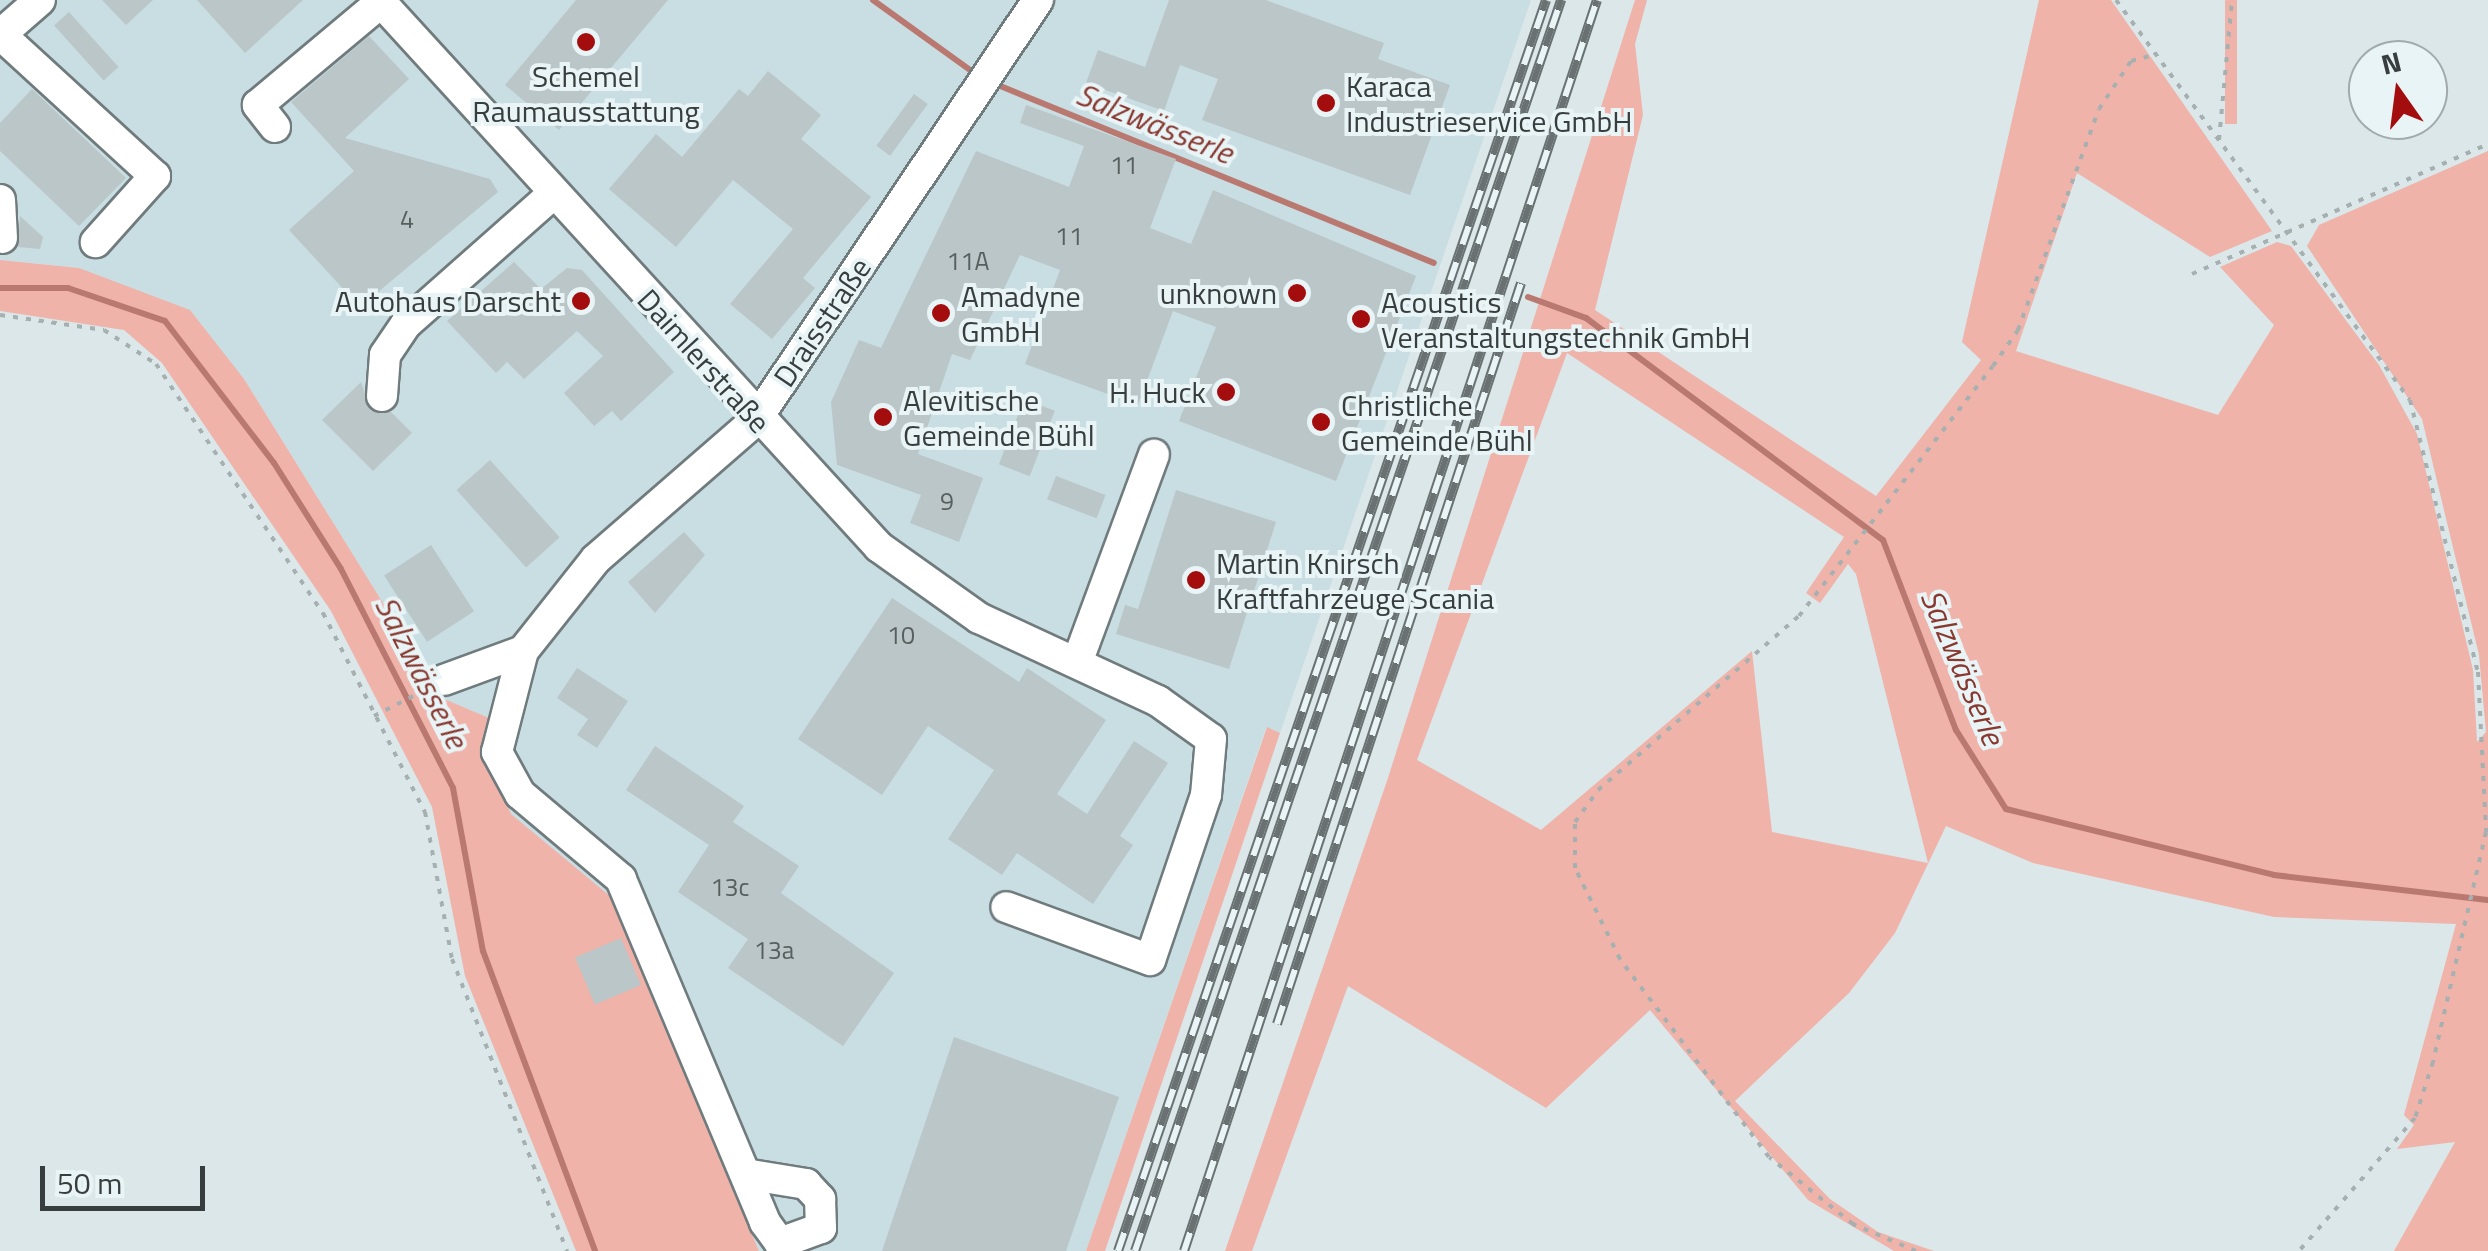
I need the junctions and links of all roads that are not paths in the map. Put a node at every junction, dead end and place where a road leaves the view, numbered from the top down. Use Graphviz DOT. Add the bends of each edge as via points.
graph roads {
  1 [pos="40,0"];
  2 [pos="380,1"];
  3 [pos="1036,1"];
  4 [pos="0,35"];
  5 [pos="276,127"];
  6 [pos="554,193"];
  7 [pos="0,200"];
  8 [pos="96,242"];
  9 [pos="4,250"];
  10 [pos="382,396"];
  11 [pos="756,420"];
  12 [pos="1154,456"];
  13 [pos="523,651"];
  14 [pos="1078,660"];
  15 [pos="444,680"];
  16 [pos="1006,907"];
  17 [pos="751,1175"];
  18 [pos="787,1247"];
  1 -- 4 [label="street"];
  2 -- 5 [label="street" via="258,105"];
  2 -- 6 [label="street, Daimlerstraße"];
  3 -- 11 [label="street, Draisstraße"];
  4 -- 8 [label="street" via="155,176"];
  6 -- 10 [label="street" via="406,324 385,356"];
  6 -- 11 [label="street, Daimlerstraße"];
  7 -- 9 [label="street"];
  11 -- 13 [label="street, Draisstraße" via="596,559"];
  11 -- 14 [label="street, Daimlerstraße" via="878,547 979,618"];
  12 -- 14 [label="street"];
  13 -- 15 [label="street"];
  13 -- 17 [label="street, Draisstraße" via="497,752 520,794 621,878"];
  14 -- 16 [label="street, Daimlerstraße" via="1211,739 1206,796 1150,960"];
  17 -- 18 [label="street, Draisstraße" via="765,1222"];
  17 -- 18 [label="street, Draisstraße" via="806,1184 820,1199 820,1228"];
}
